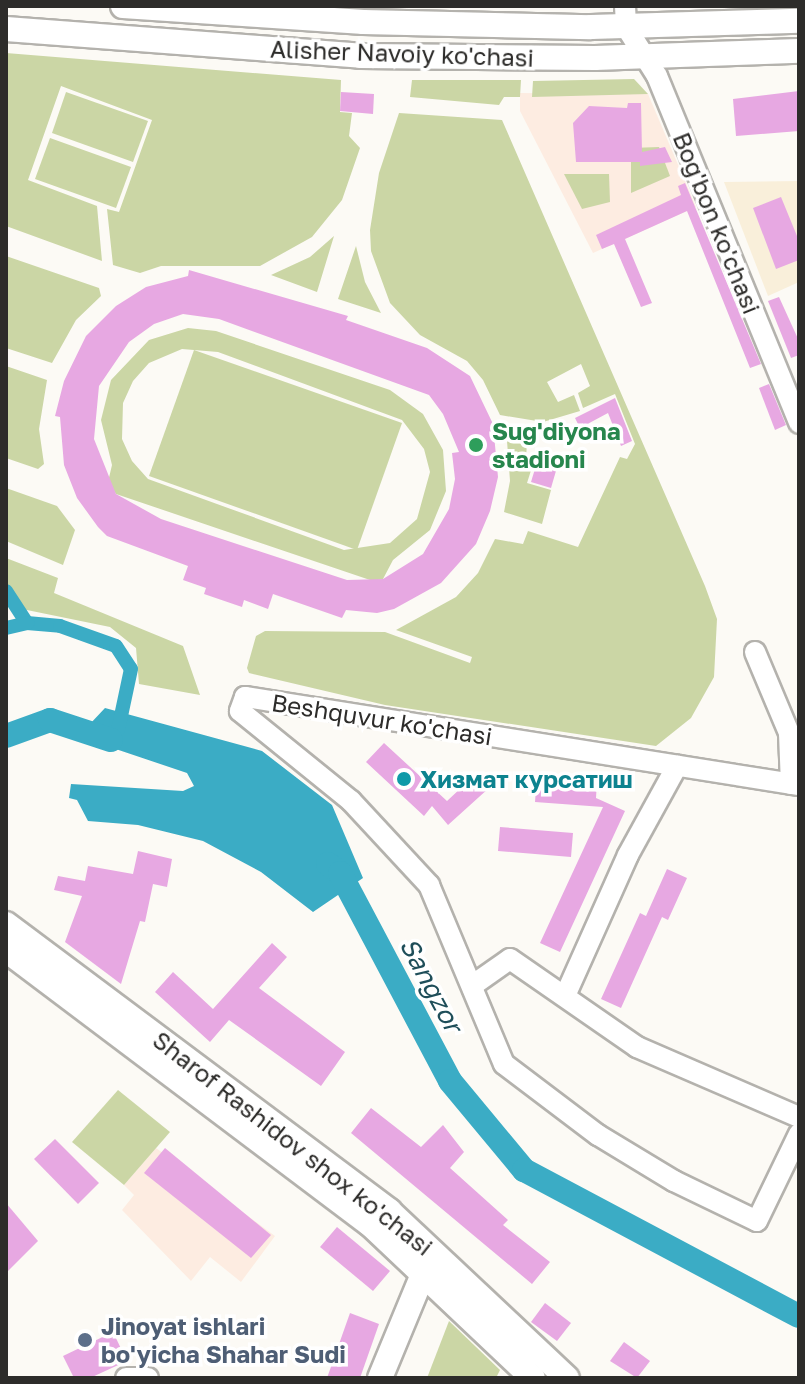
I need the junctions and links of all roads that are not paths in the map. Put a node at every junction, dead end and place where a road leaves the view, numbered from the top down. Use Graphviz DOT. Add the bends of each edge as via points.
graph roads {
  1 [pos="123,6"];
  2 [pos="195,9"];
  3 [pos="626,16"];
  4 [pos="799,21"];
  5 [pos="6,29"];
  6 [pos="799,51"];
  7 [pos="642,55"];
  8 [pos="799,423"];
  9 [pos="755,652"];
  10 [pos="667,765"];
  11 [pos="795,784"];
  12 [pos="6,924"];
  13 [pos="6,950"];
  14 [pos="473,985"];
  15 [pos="565,996"];
  16 [pos="114,1017"];
  17 [pos="798,1117"];
  18 [pos="317,1170"];
  19 [pos="424,1272"];
  20 [pos="126,1378"];
  21 [pos="148,1378"];
  22 [pos="380,1378"];
  23 [pos="533,1378"];
  24 [pos="567,1378"];
  1 -- 2 [label="main road, Alisher Navoiy ko'chasi"];
  2 -- 3 [label="main road, Alisher Navoiy ko'chasi" via="363,22"];
  3 -- 4 [label="main road, Alisher Navoiy ko'chasi"];
  3 -- 7 [label="street, Bog'bon ko'chasi"];
  5 -- 7 [label="main road, Alisher Navoiy ko'chasi" via="361,56"];
  6 -- 7 [label="main road, Alisher Navoiy ko'chasi"];
  7 -- 8 [label="street, Bog'bon ko'chasi" via="657,76"];
  9 -- 11 [label="street" via="789,733"];
  10 -- 11 [label="street"];
  10 -- 14 [label="street, Beshquvur ko'chasi" via="245,697 240,711 351,801 429,885"];
  10 -- 15 [label="street"];
  12 -- 16 [label="main road, Sharof Rashidov shox ko'chasi"];
  13 -- 16 [label="main road, Sharof Rashidov shox ko'chasi"];
  14 -- 15 [label="street, Beshquvur ko'chasi" via="510,959"];
  14 -- 17 [label="street, Beshquvur ko'chasi" via="504,1064 598,1135 674,1181 757,1221"];
  15 -- 17 [label="street, Beshquvur ko'chasi" via="637,1047"];
  16 -- 18 [label="main road, Sharof Rashidov shox ko'chasi"];
  18 -- 19 [label="main road, Sharof Rashidov shox ko'chasi"];
  18 -- 24 [label="main road, Sharof Rashidov shox ko'chasi" via="453,1267"];
  19 -- 22 [label="main road"];
  19 -- 23 [label="main road, Sharof Rashidov shox ko'chasi"];
  20 -- 21 [label="street"];
}
